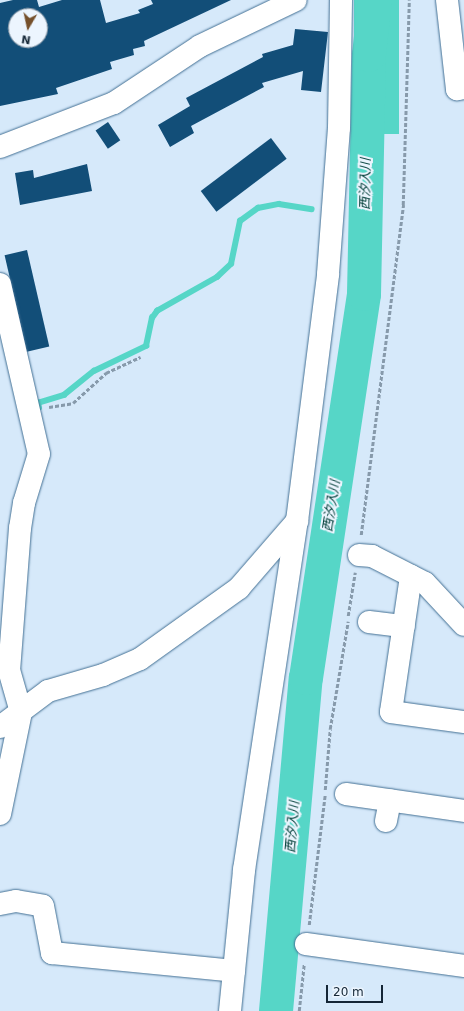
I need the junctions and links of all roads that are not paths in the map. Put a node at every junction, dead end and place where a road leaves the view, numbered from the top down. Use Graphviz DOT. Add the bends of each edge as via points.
graph roads {
  1 [pos="296,0"];
  2 [pos="341,0"];
  3 [pos="447,0"];
  4 [pos="464,88"];
  5 [pos="0,147"];
  6 [pos="0,284"];
  7 [pos="297,521"];
  8 [pos="358,555"];
  9 [pos="411,576"];
  10 [pos="369,622"];
  11 [pos="464,625"];
  12 [pos="404,626"];
  13 [pos="21,712"];
  14 [pos="464,722"];
  15 [pos="0,727"];
  16 [pos="346,794"];
  17 [pos="390,800"];
  18 [pos="464,811"];
  19 [pos="0,814"];
  20 [pos="386,822"];
  21 [pos="0,904"];
  22 [pos="306,944"];
  23 [pos="464,966"];
  24 [pos="234,971"];
  25 [pos="230,1011"];
  1 -- 5 [label="street" via="200,46 114,103"];
  2 -- 7 [label="street" via="339,128 328,274"];
  3 -- 4 [label="street" via="457,89"];
  6 -- 13 [label="street" via="38,454 24,502 18,594 10,639 9,670"];
  7 -- 13 [label="street" via="239,588 140,659 48,691"];
  7 -- 24 [label="street" via="244,870"];
  8 -- 9 [label="street" via="372,556"];
  9 -- 11 [label="street" via="425,583"];
  9 -- 12 [label="street"];
  10 -- 12 [label="street"];
  12 -- 14 [label="street" via="391,712"];
  13 -- 15 [label="street"];
  13 -- 19 [label="street"];
  16 -- 17 [label="street"];
  17 -- 18 [label="street"];
  17 -- 20 [label="street"];
  21 -- 24 [label="street" via="16,901 43,906 52,953"];
  22 -- 23 [label="street"];
  24 -- 25 [label="street"];
}
